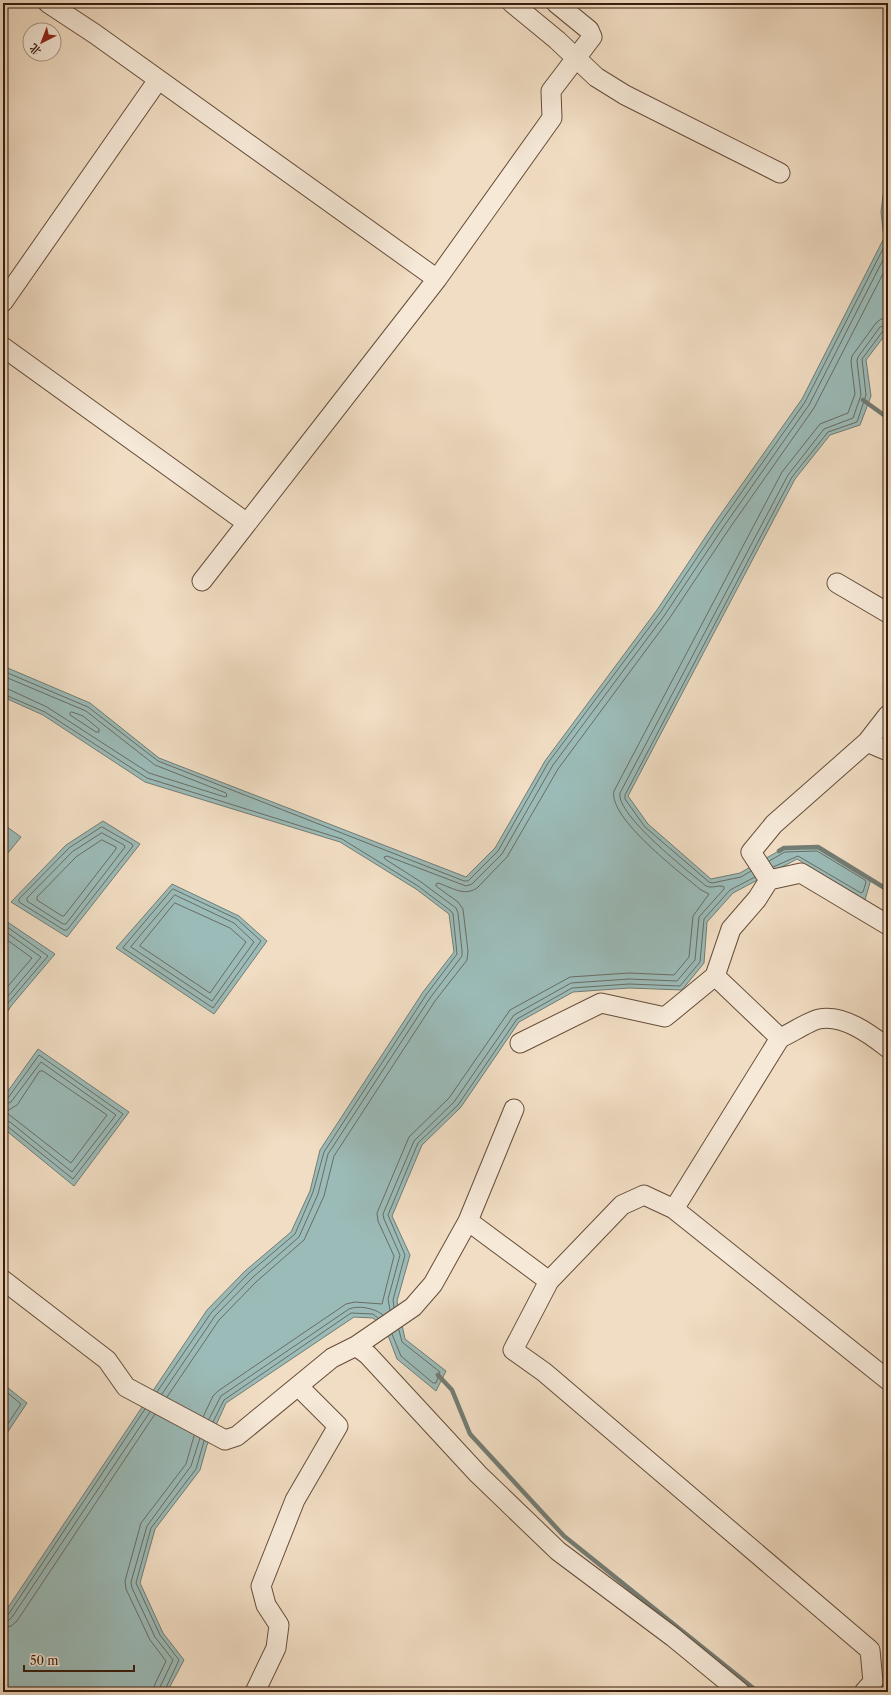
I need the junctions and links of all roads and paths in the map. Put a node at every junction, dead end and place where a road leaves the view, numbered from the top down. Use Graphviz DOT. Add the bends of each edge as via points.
graph roads {
  1 [pos="48,3"];
  2 [pos="512,3"];
  3 [pos="556,3"];
  4 [pos="575,59"];
  5 [pos="158,80"];
  6 [pos="780,173"];
  7 [pos="437,279"];
  8 [pos="3,302"];
  9 [pos="3,348"];
  10 [pos="247,523"];
  11 [pos="202,581"];
  12 [pos="836,583"];
  13 [pos="888,613"];
  14 [pos="888,715"];
  15 [pos="867,742"];
  16 [pos="888,751"];
  17 [pos="769,880"];
  18 [pos="888,925"];
  19 [pos="715,976"];
  20 [pos="780,1038"];
  21 [pos="520,1043"];
  22 [pos="888,1048"];
  23 [pos="514,1109"];
  24 [pos="674,1208"];
  25 [pos="468,1221"];
  26 [pos="3,1280"];
  27 [pos="549,1281"];
  28 [pos="356,1346"];
  29 [pos="888,1380"];
  30 [pos="298,1386"];
  31 [pos="875,1686"];
  32 [pos="254,1692"];
  33 [pos="740,1692"];
  1 -- 5 [label="street"];
  2 -- 4 [label="street" via="557,40"];
  3 -- 4 [label="street" via="589,30 592,37"];
  4 -- 6 [label="street" via="596,77 625,95"];
  4 -- 7 [label="street" via="551,91 552,118"];
  5 -- 7 [label="street"];
  5 -- 8 [label="street"];
  7 -- 10 [label="street"];
  9 -- 10 [label="street"];
  10 -- 11 [label="street"];
  12 -- 13 [label="street"];
  14 -- 15 [label="street"];
  15 -- 16 [label="street"];
  15 -- 17 [label="street" via="774,824 751,852"];
  17 -- 18 [label="street" via="801,873"];
  17 -- 19 [label="street" via="757,899 731,929"];
  19 -- 20 [label="street"];
  19 -- 21 [label="street" via="665,1018 601,1003"];
  20 -- 22 [label="street" via="818,1019 840,1019"];
  20 -- 24 [label="street"];
  23 -- 25 [label="street"];
  24 -- 27 [label="street" via="644,1195 622,1205"];
  24 -- 29 [label="street"];
  25 -- 27 [label="street"];
  25 -- 28 [label="street" via="434,1284 413,1307"];
  26 -- 30 [label="street" via="107,1360 126,1387 225,1440 237,1436"];
  27 -- 31 [label="street" via="513,1350 550,1377 870,1650"];
  28 -- 30 [label="street" via="332,1358"];
  28 -- 33 [label="street" via="368,1355 478,1474 558,1551 674,1637"];
  30 -- 32 [label="street" via="338,1426 295,1500 261,1586 266,1605 279,1625 276,1648"];
}
